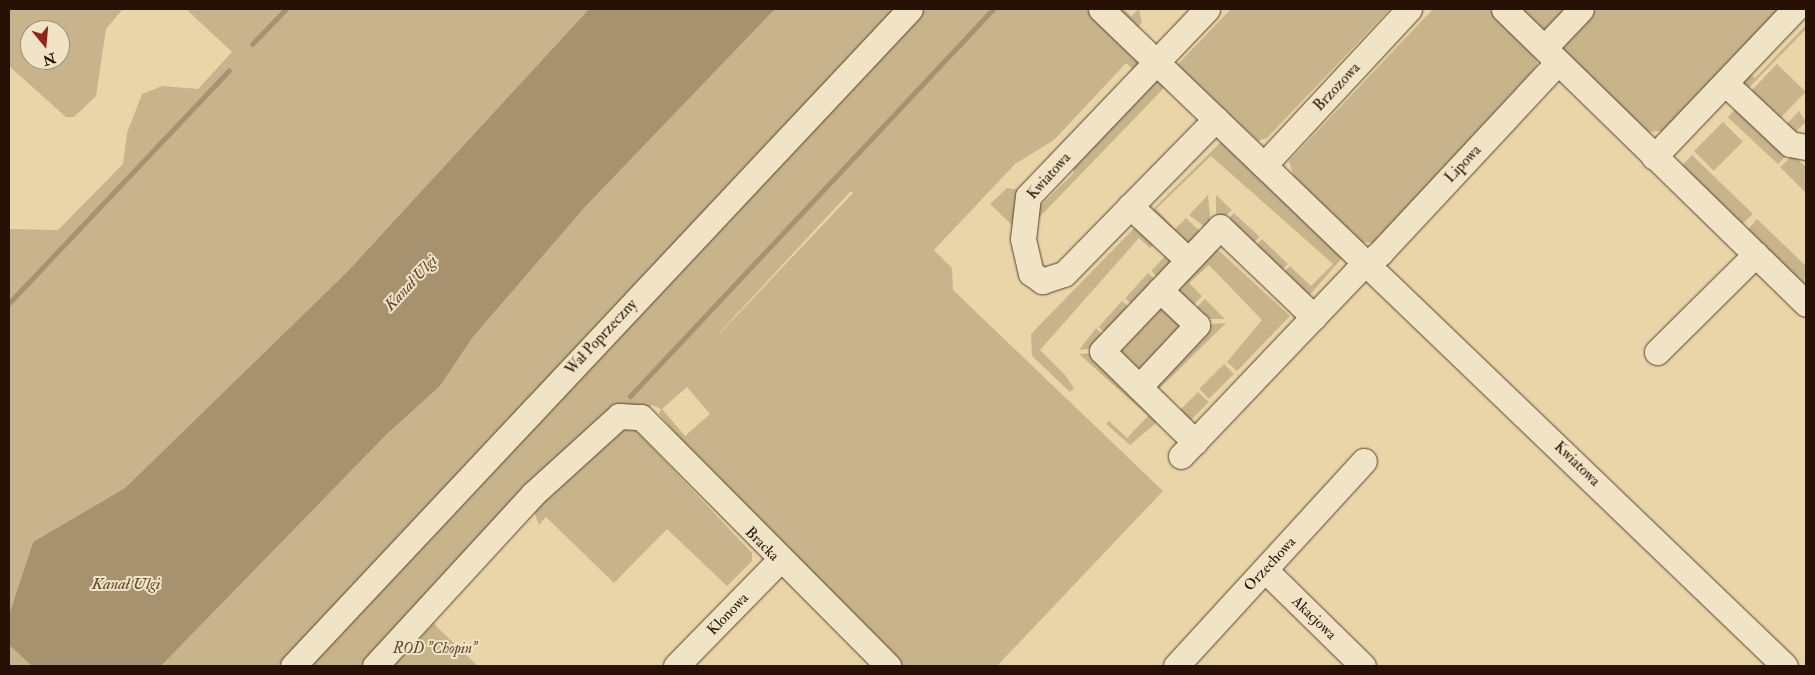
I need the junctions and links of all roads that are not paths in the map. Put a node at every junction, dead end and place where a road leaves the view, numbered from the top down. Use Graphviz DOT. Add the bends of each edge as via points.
graph roads {
  1 [pos="910,9"];
  2 [pos="1101,9"];
  3 [pos="1207,9"];
  4 [pos="1409,9"];
  5 [pos="1504,9"];
  6 [pos="1581,9"];
  7 [pos="1795,9"];
  8 [pos="1551,56"];
  9 [pos="1157,61"];
  10 [pos="1725,83"];
  11 [pos="1216,119"];
  12 [pos="1806,147"];
  13 [pos="1654,157"];
  14 [pos="1264,165"];
  15 [pos="1130,206"];
  16 [pos="1756,254"];
  17 [pos="1188,260"];
  18 [pos="1368,263"];
  19 [pos="1160,290"];
  20 [pos="1806,304"];
  21 [pos="1314,317"];
  22 [pos="1657,352"];
  23 [pos="1138,387"];
  24 [pos="1364,461"];
  25 [pos="779,561"];
  26 [pos="1265,570"];
  27 [pos="293,666"];
  28 [pos="375,666"];
  29 [pos="676,666"];
  30 [pos="888,666"];
  31 [pos="1176,666"];
  32 [pos="1363,666"];
  33 [pos="1785,666"];
  1 -- 27 [label="street, Wał Poprzeczny"];
  2 -- 9 [label="street"];
  3 -- 9 [label="street"];
  4 -- 14 [label="street, Brzozowa"];
  5 -- 8 [label="street"];
  6 -- 8 [label="street, Lipowa"];
  7 -- 10 [label="street"];
  8 -- 13 [label="street"];
  8 -- 18 [label="street, Lipowa"];
  9 -- 11 [label="street, Kwiatowa"];
  9 -- 15 [label="street, Kwiatowa" via="1028,196 1023,239 1031,273 1042,281 1058,279"];
  10 -- 12 [label="street" via="1790,144"];
  10 -- 13 [label="street"];
  11 -- 14 [label="street, Kwiatowa"];
  11 -- 15 [label="street, Kwiatowa"];
  13 -- 16 [label="street"];
  14 -- 18 [label="street, Kwiatowa"];
  15 -- 17 [label="street"];
  16 -- 20 [label="street"];
  16 -- 22 [label="street"];
  17 -- 19 [label="street"];
  17 -- 21 [label="street" via="1220,227"];
  18 -- 21 [label="street"];
  18 -- 33 [label="street, Kwiatowa"];
  19 -- 23 [label="street" via="1102,351"];
  19 -- 23 [label="street" via="1197,325"];
  21 -- 23 [label="street" via="1188,449"];
  24 -- 26 [label="street, Orzechowa"];
  25 -- 28 [label="street, Bracka" via="641,417 619,416 533,494"];
  25 -- 29 [label="street, Klonowa"];
  25 -- 30 [label="street, Bracka"];
  26 -- 31 [label="street, Orzechowa"];
  26 -- 32 [label="street, Akacjowa"];
}
